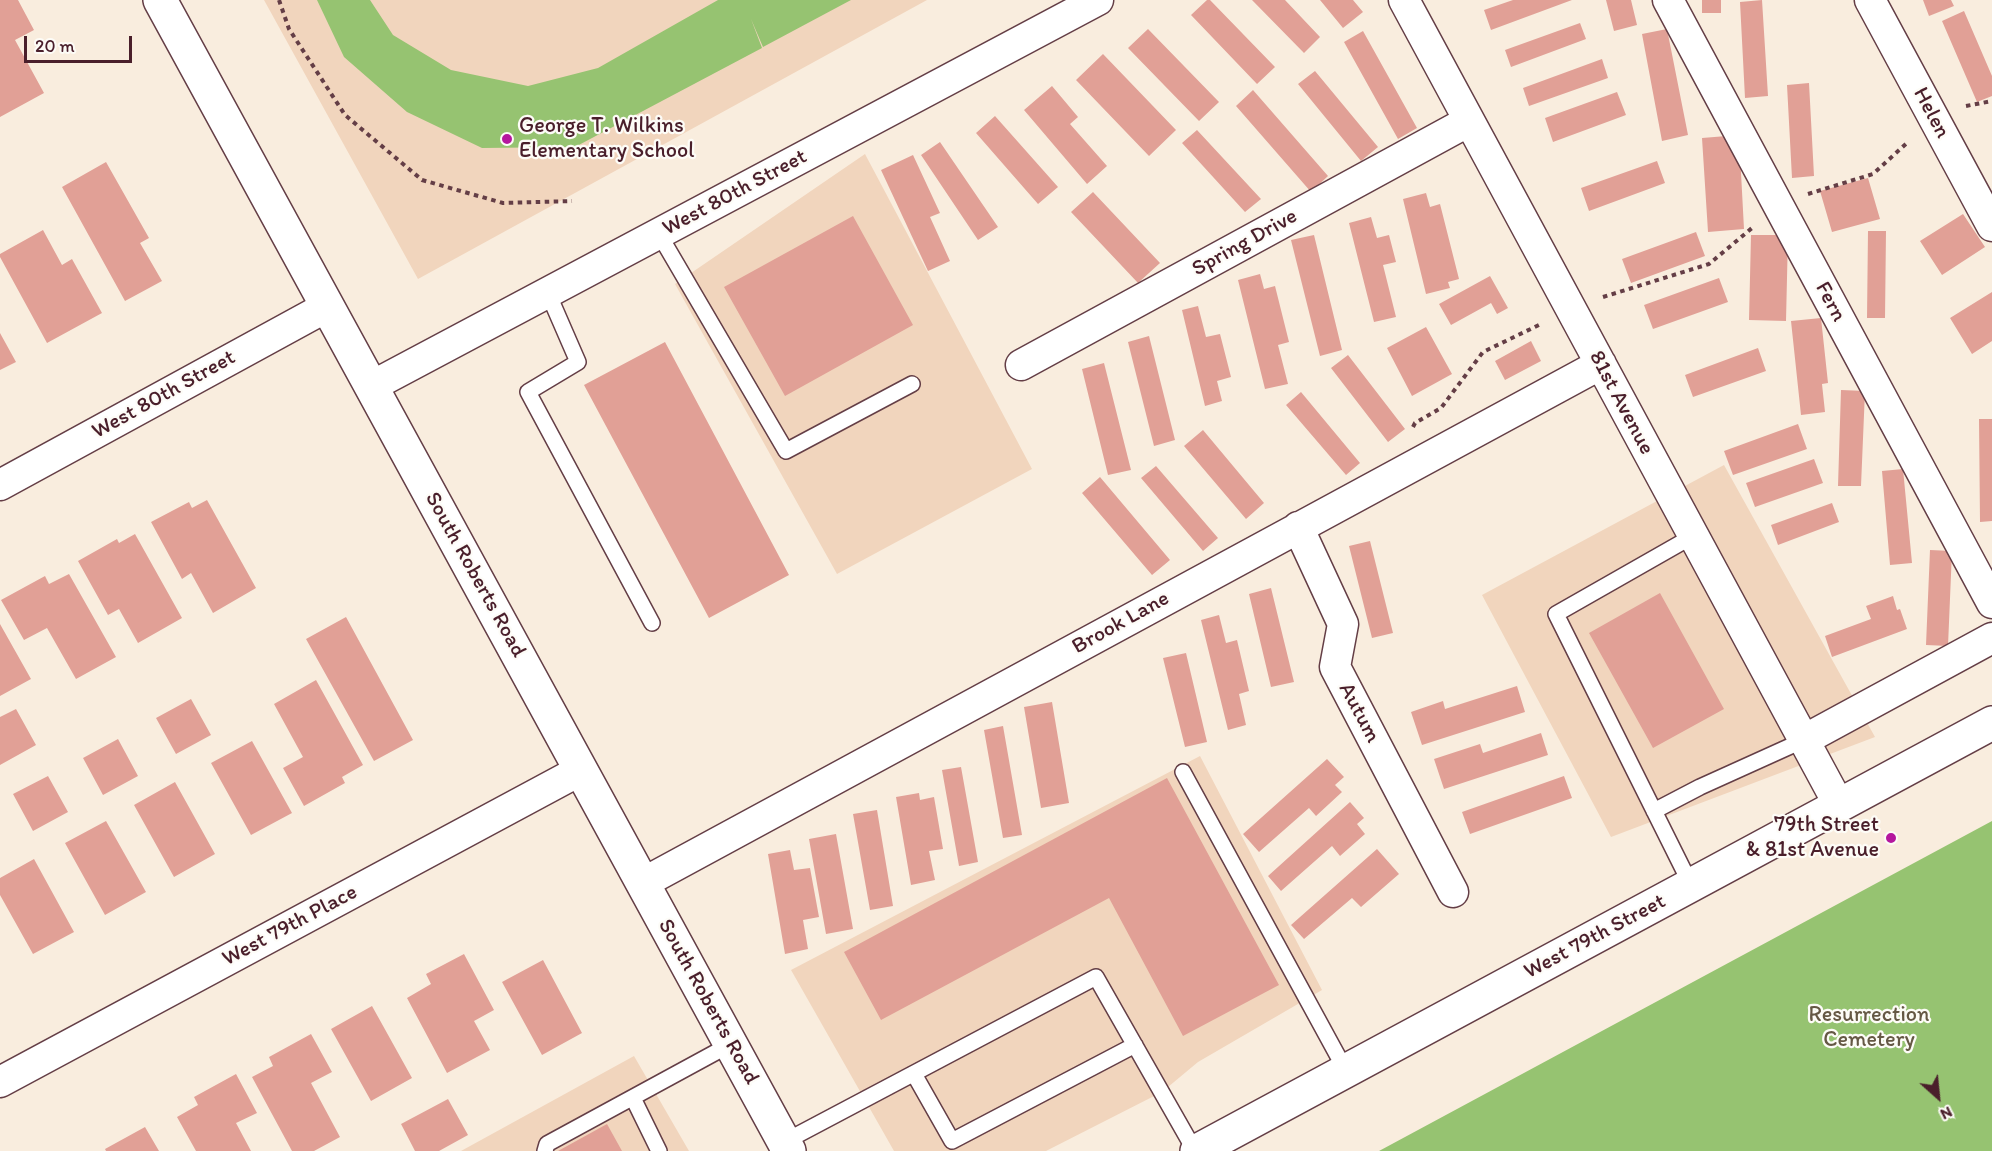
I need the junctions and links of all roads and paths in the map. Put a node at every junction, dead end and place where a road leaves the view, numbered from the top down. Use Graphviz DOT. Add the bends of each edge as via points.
graph roads {
  1 [pos="160,0"];
  2 [pos="279,0"];
  3 [pos="1098,0"];
  4 [pos="1404,0"];
  5 [pos="1668,0"];
  6 [pos="1870,0"];
  7 [pos="1992,101"];
  8 [pos="1934,119"];
  9 [pos="1469,121"];
  10 [pos="572,201"];
  11 [pos="1778,206"];
  12 [pos="1992,226"];
  13 [pos="659,234"];
  14 [pos="548,293"];
  15 [pos="328,306"];
  16 [pos="1571,310"];
  17 [pos="1600,364"];
  18 [pos="1021,365"];
  19 [pos="912,384"];
  20 [pos="372,386"];
  21 [pos="1409,433"];
  22 [pos="0,485"];
  23 [pos="1298,527"];
  24 [pos="1693,536"];
  25 [pos="1992,603"];
  26 [pos="652,623"];
  27 [pos="1992,638"];
  28 [pos="1992,723"];
  29 [pos="1804,740"];
  30 [pos="581,770"];
  31 [pos="1183,772"];
  32 [pos="1839,805"];
  33 [pos="1654,811"];
  34 [pos="643,883"];
  35 [pos="1691,885"];
  36 [pos="1453,892"];
  37 [pos="731,1044"];
  38 [pos="1135,1045"];
  39 [pos="1346,1071"];
  40 [pos="914,1074"];
  41 [pos="0,1082"];
  42 [pos="633,1098"];
  43 [pos="787,1147"];
  44 [pos="545,1151"];
  45 [pos="659,1151"];
  46 [pos="1196,1151"];
  1 -- 15 [label="street, South Roberts Road"];
  2 -- 10 [label="path" via="289,29 345,115 422,180 503,203"];
  3 -- 13 [label="street, West 80th Street"];
  4 -- 9 [label="street, 81st Avenue"];
  5 -- 11 [label="street, Fern"];
  6 -- 8 [label="street, Helen"];
  7 -- 8 [label="path" via="1944,110"];
  8 -- 11 [label="path" via="1873,174"];
  8 -- 12 [label="street, Helen"];
  9 -- 16 [label="street, 81st Avenue"];
  9 -- 18 [label="street, Spring Drive"];
  11 -- 16 [label="path" via="1708,264"];
  11 -- 25 [label="street, Fern"];
  13 -- 14 [label="street, West 80th Street"];
  13 -- 19 [label="lane" via="786,451"];
  14 -- 20 [label="street, West 80th Street"];
  14 -- 26 [label="lane" via="578,362 528,392"];
  15 -- 20 [label="street, South Roberts Road"];
  15 -- 22 [label="street, West 80th Street"];
  16 -- 17 [label="street, 81st Avenue"];
  16 -- 21 [label="path" via="1483,352 1441,408 1415,423"];
  17 -- 23 [label="street, Brook Lane"];
  17 -- 24 [label="street, 81st Avenue"];
  20 -- 30 [label="street, South Roberts Road"];
  23 -- 34 [label="street, Brook Lane"];
  23 -- 36 [label="street, Autum" via="1343,624 1335,667"];
  24 -- 29 [label="street, 81st Avenue"];
  24 -- 33 [label="lane" via="1556,614"];
  27 -- 29 [label="street"];
  28 -- 32 [label="street, West 79th Street"];
  29 -- 32 [label="street, 81st Avenue"];
  29 -- 33 [label="lane"];
  30 -- 34 [label="street, South Roberts Road"];
  30 -- 41 [label="street, West 79th Place"];
  31 -- 39 [label="lane"];
  32 -- 35 [label="street, West 79th Street"];
  33 -- 35 [label="lane"];
  34 -- 37 [label="street, South Roberts Road"];
  35 -- 39 [label="street, West 79th Street"];
  37 -- 42 [label="lane"];
  37 -- 43 [label="street, South Roberts Road"];
  38 -- 40 [label="lane" via="952,1141"];
  38 -- 40 [label="lane" via="1096,976"];
  38 -- 46 [label="lane"];
  39 -- 46 [label="street, West 79th Street"];
  40 -- 43 [label="lane"];
  42 -- 44 [label="lane" via="547,1144"];
  42 -- 45 [label="lane"];
}
